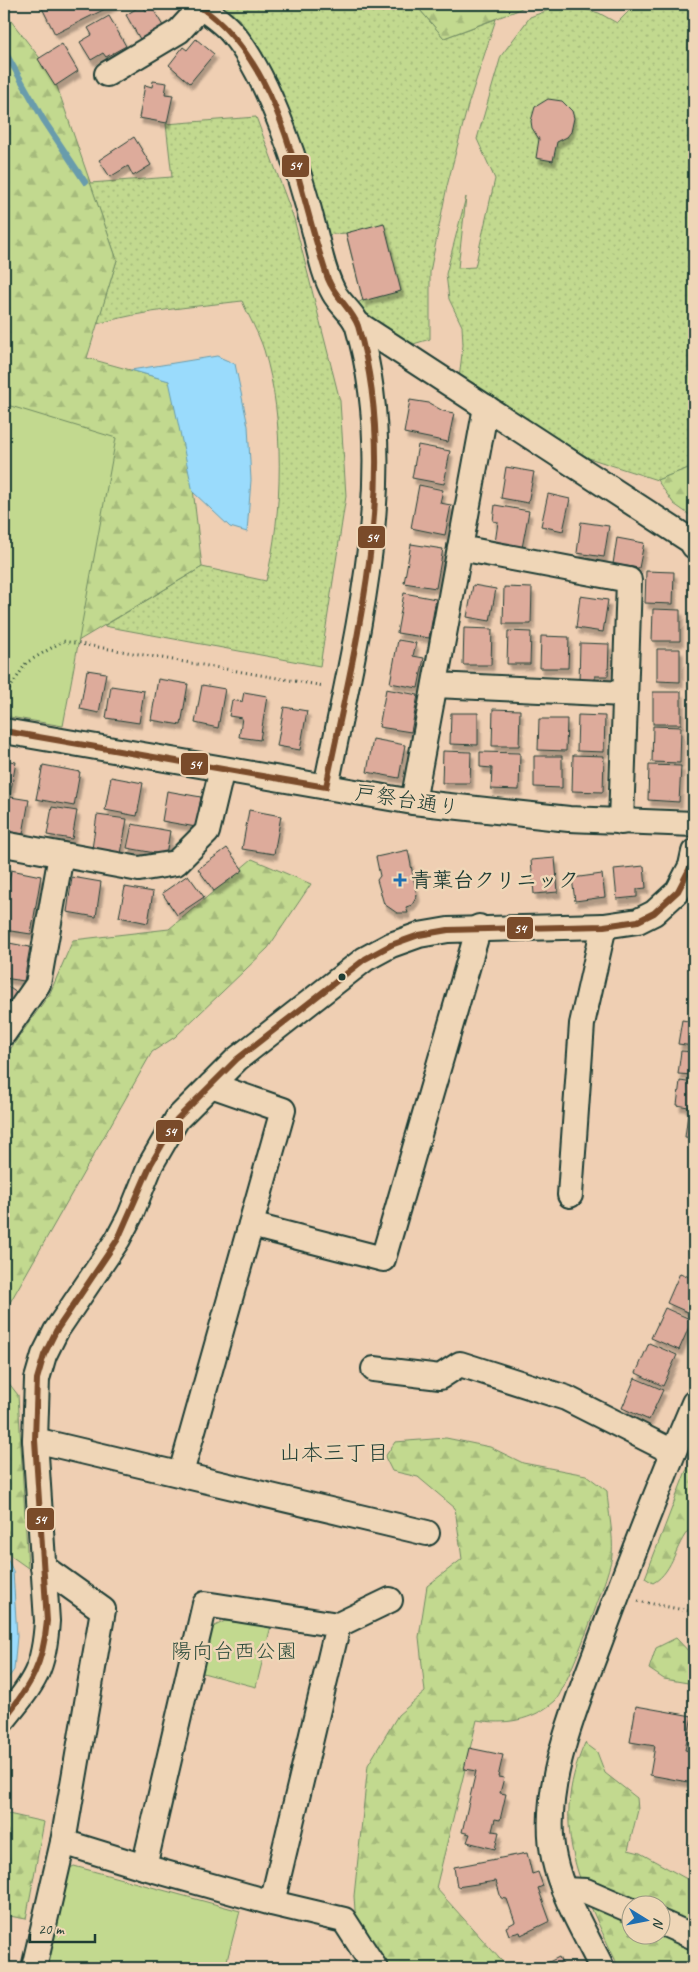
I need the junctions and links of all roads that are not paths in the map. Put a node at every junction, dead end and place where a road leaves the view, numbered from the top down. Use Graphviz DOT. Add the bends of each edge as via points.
graph roads {
  1 [pos="198,5"];
  2 [pos="107,74"];
  3 [pos="358,324"];
  4 [pos="486,407"];
  5 [pos="694,546"];
  6 [pos="460,548"];
  7 [pos="435,685"];
  8 [pos="624,694"];
  9 [pos="4,731"];
  10 [pos="222,769"];
  11 [pos="326,787"];
  12 [pos="413,802"];
  13 [pos="621,822"];
  14 [pos="694,824"];
  15 [pos="4,844"];
  16 [pos="694,852"];
  17 [pos="62,854"];
  18 [pos="604,926"];
  19 [pos="478,928"];
  20 [pos="4,1033"];
  21 [pos="211,1085"];
  22 [pos="570,1195"];
  23 [pos="251,1225"];
  24 [pos="374,1369"];
  25 [pos="694,1403"];
  26 [pos="35,1440"];
  27 [pos="673,1452"];
  28 [pos="180,1473"];
  29 [pos="427,1533"];
  30 [pos="43,1567"];
  31 [pos="390,1600"];
  32 [pos="338,1626"];
  33 [pos="4,1718"];
  34 [pos="63,1842"];
  35 [pos="144,1867"];
  36 [pos="564,1890"];
  37 [pos="272,1903"];
  38 [pos="620,1906"];
  39 [pos="670,1926"];
  40 [pos="694,1937"];
  41 [pos="34,1968"];
  42 [pos="375,1968"];
  43 [pos="602,1968"];
  1 -- 2 [label="street" via="179,31"];
  1 -- 3 [label="street" via="231,32 258,74 307,199 324,270 333,292"];
  3 -- 4 [label="street"];
  3 -- 11 [label="street" via="373,401 376,481 369,549"];
  4 -- 5 [label="street"];
  4 -- 6 [label="street"];
  6 -- 7 [label="street"];
  6 -- 8 [label="street" via="629,580"];
  7 -- 8 [label="street"];
  7 -- 12 [label="street"];
  8 -- 13 [label="street"];
  9 -- 10 [label="street, 戸祭台通り"];
  10 -- 11 [label="street, 戸祭台通り"];
  10 -- 17 [label="street" via="207,832 176,863 139,869"];
  11 -- 12 [label="street, 戸祭台通り"];
  12 -- 13 [label="street, 戸祭台通り" via="509,814"];
  13 -- 14 [label="street, 戸祭台通り"];
  15 -- 17 [label="street"];
  16 -- 18 [label="street" via="686,878 661,907 638,921"];
  17 -- 20 [label="street" via="38,984"];
  18 -- 19 [label="street"];
  18 -- 22 [label="street" via="582,1024"];
  19 -- 21 [label="street" via="419,935 365,959 237,1059"];
  19 -- 23 [label="street" via="382,1259"];
  21 -- 23 [label="street" via="284,1110"];
  21 -- 26 [label="street" via="177,1119 151,1164 118,1239 56,1330 37,1380"];
  23 -- 28 [label="street"];
  24 -- 27 [label="street" via="440,1377 460,1364 566,1398"];
  25 -- 27 [label="street"];
  26 -- 28 [label="street"];
  26 -- 30 [label="street"];
  27 -- 36 [label="street" via="582,1692 553,1788 550,1825 554,1857"];
  28 -- 29 [label="street"];
  30 -- 33 [label="street" via="47,1621 41,1665"];
  30 -- 34 [label="street" via="103,1610"];
  31 -- 32 [label="street"];
  32 -- 35 [label="street" via="205,1604"];
  32 -- 37 [label="street"];
  34 -- 35 [label="street"];
  34 -- 41 [label="street"];
  35 -- 37 [label="street"];
  36 -- 38 [label="street" via="586,1891"];
  36 -- 43 [label="street"];
  37 -- 42 [label="street" via="344,1920"];
  39 -- 40 [label="street"];
}
